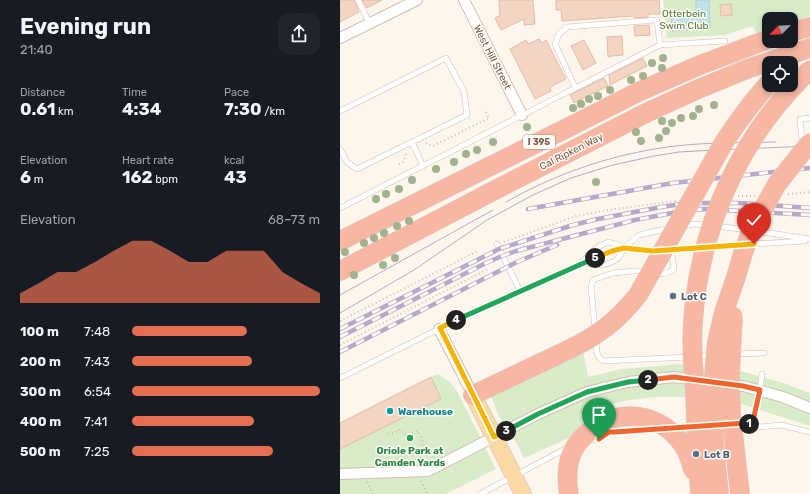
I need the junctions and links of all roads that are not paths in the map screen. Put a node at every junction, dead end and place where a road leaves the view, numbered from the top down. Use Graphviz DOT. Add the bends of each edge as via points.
graph roads {
  1 [pos="358,0"];
  2 [pos="417,0"];
  3 [pos="464,0"];
  4 [pos="370,24"];
  5 [pos="810,27"];
  6 [pos="798,30"];
  7 [pos="340,38"];
  8 [pos="725,41"];
  9 [pos="762,42"];
  10 [pos="660,45"];
  11 [pos="810,47"];
  12 [pos="796,56"];
  13 [pos="810,70"];
  14 [pos="575,87"];
  15 [pos="762,91"];
  16 [pos="340,111"];
  17 [pos="522,115"];
  18 [pos="810,118"];
  19 [pos="412,142"];
  20 [pos="806,142"];
  21 [pos="340,149"];
  22 [pos="423,166"];
  23 [pos="340,208"];
  24 [pos="810,240"];
  25 [pos="340,241"];
  26 [pos="497,244"];
  27 [pos="624,248"];
  28 [pos="666,249"];
  29 [pos="580,264"];
  30 [pos="340,271"];
  31 [pos="736,277"];
  32 [pos="520,291"];
  33 [pos="440,328"];
  34 [pos="764,353"];
  35 [pos="721,355"];
  36 [pos="728,355"];
  37 [pos="762,374"];
  38 [pos="340,378"];
  39 [pos="760,390"];
  40 [pos="473,395"];
  41 [pos="810,408"];
  42 [pos="725,424"];
  43 [pos="718,425"];
  44 [pos="752,426"];
  45 [pos="810,432"];
  46 [pos="494,437"];
  47 [pos="340,474"];
  48 [pos="514,476"];
  49 [pos="480,494"];
  50 [pos="523,494"];
  51 [pos="569,494"];
  52 [pos="699,494"];
  53 [pos="718,494"];
  54 [pos="740,494"];
  1 -- 4 [label="lane"];
  2 -- 4 [label="street"];
  3 -- 17 [label="street, West Hill Street"];
  4 -- 7 [label="street"];
  5 -- 6 [label="highway"];
  8 -- 10 [label="lane"];
  9 -- 25 [label="highway, I 395" via="638,92"];
  10 -- 14 [label="lane"];
  10 -- 14 [label="lane" via="657,20 567,27 559,34 555,44"];
  11 -- 12 [label="highway"];
  11 -- 30 [label="highway, Cal Ripken Way / I 395" via="747,69 646,113"];
  13 -- 52 [label="highway, bridge" via="771,113 742,157 707,237 695,300 692,337"];
  14 -- 17 [label="lane"];
  15 -- 40 [label="highway, bridge" via="723,144 638,295 626,309 599,333 581,344"];
  16 -- 19 [label="lane" via="446,58 464,92 467,114"];
  17 -- 22 [label="lane"];
  18 -- 20 [label="lane" via="800,119"];
  19 -- 21 [label="lane" via="357,169 347,162"];
  19 -- 22 [label="lane"];
  20 -- 31 [label="highway, bridge" via="777,184 756,222"];
  22 -- 23 [label="lane"];
  24 -- 27 [label="lane" via="694,224 639,235"];
  24 -- 28 [label="lane"];
  26 -- 32 [label="lane"];
  27 -- 28 [label="lane" via="653,251"];
  27 -- 29 [label="lane"];
  27 -- 29 [label="lane" via="614,261 603,264"];
  27 -- 29 [label="lane" via="608,242 598,246"];
  28 -- 35 [label="lane" via="672,255 674,269 670,272 613,273 593,280 590,287 597,355 604,361"];
  29 -- 32 [label="lane"];
  31 -- 53 [label="highway, bridge" via="717,342 712,391"];
  31 -- 54 [label="highway, bridge" via="730,375 731,414"];
  32 -- 33 [label="lane"];
  33 -- 38 [label="lane"];
  33 -- 40 [label="street"];
  34 -- 36 [label="lane"];
  37 -- 39 [label="lane"];
  39 -- 41 [label="street"];
  39 -- 44 [label="lane"];
  39 -- 46 [label="street" via="674,377 628,382 587,392"];
  40 -- 46 [label="main road"];
  42 -- 44 [label="lane" via="746,423"];
  43 -- 48 [label="lane" via="609,432 599,439 582,441"];
  44 -- 45 [label="lane" via="781,426"];
  46 -- 47 [label="street" via="428,471"];
  46 -- 48 [label="main road"];
  48 -- 49 [label="lane"];
  48 -- 50 [label="main road"];
  51 -- 52 [label="highway, bridge" via="567,477 570,459 584,436 606,421 633,416 656,421 676,436 691,462"];
}
